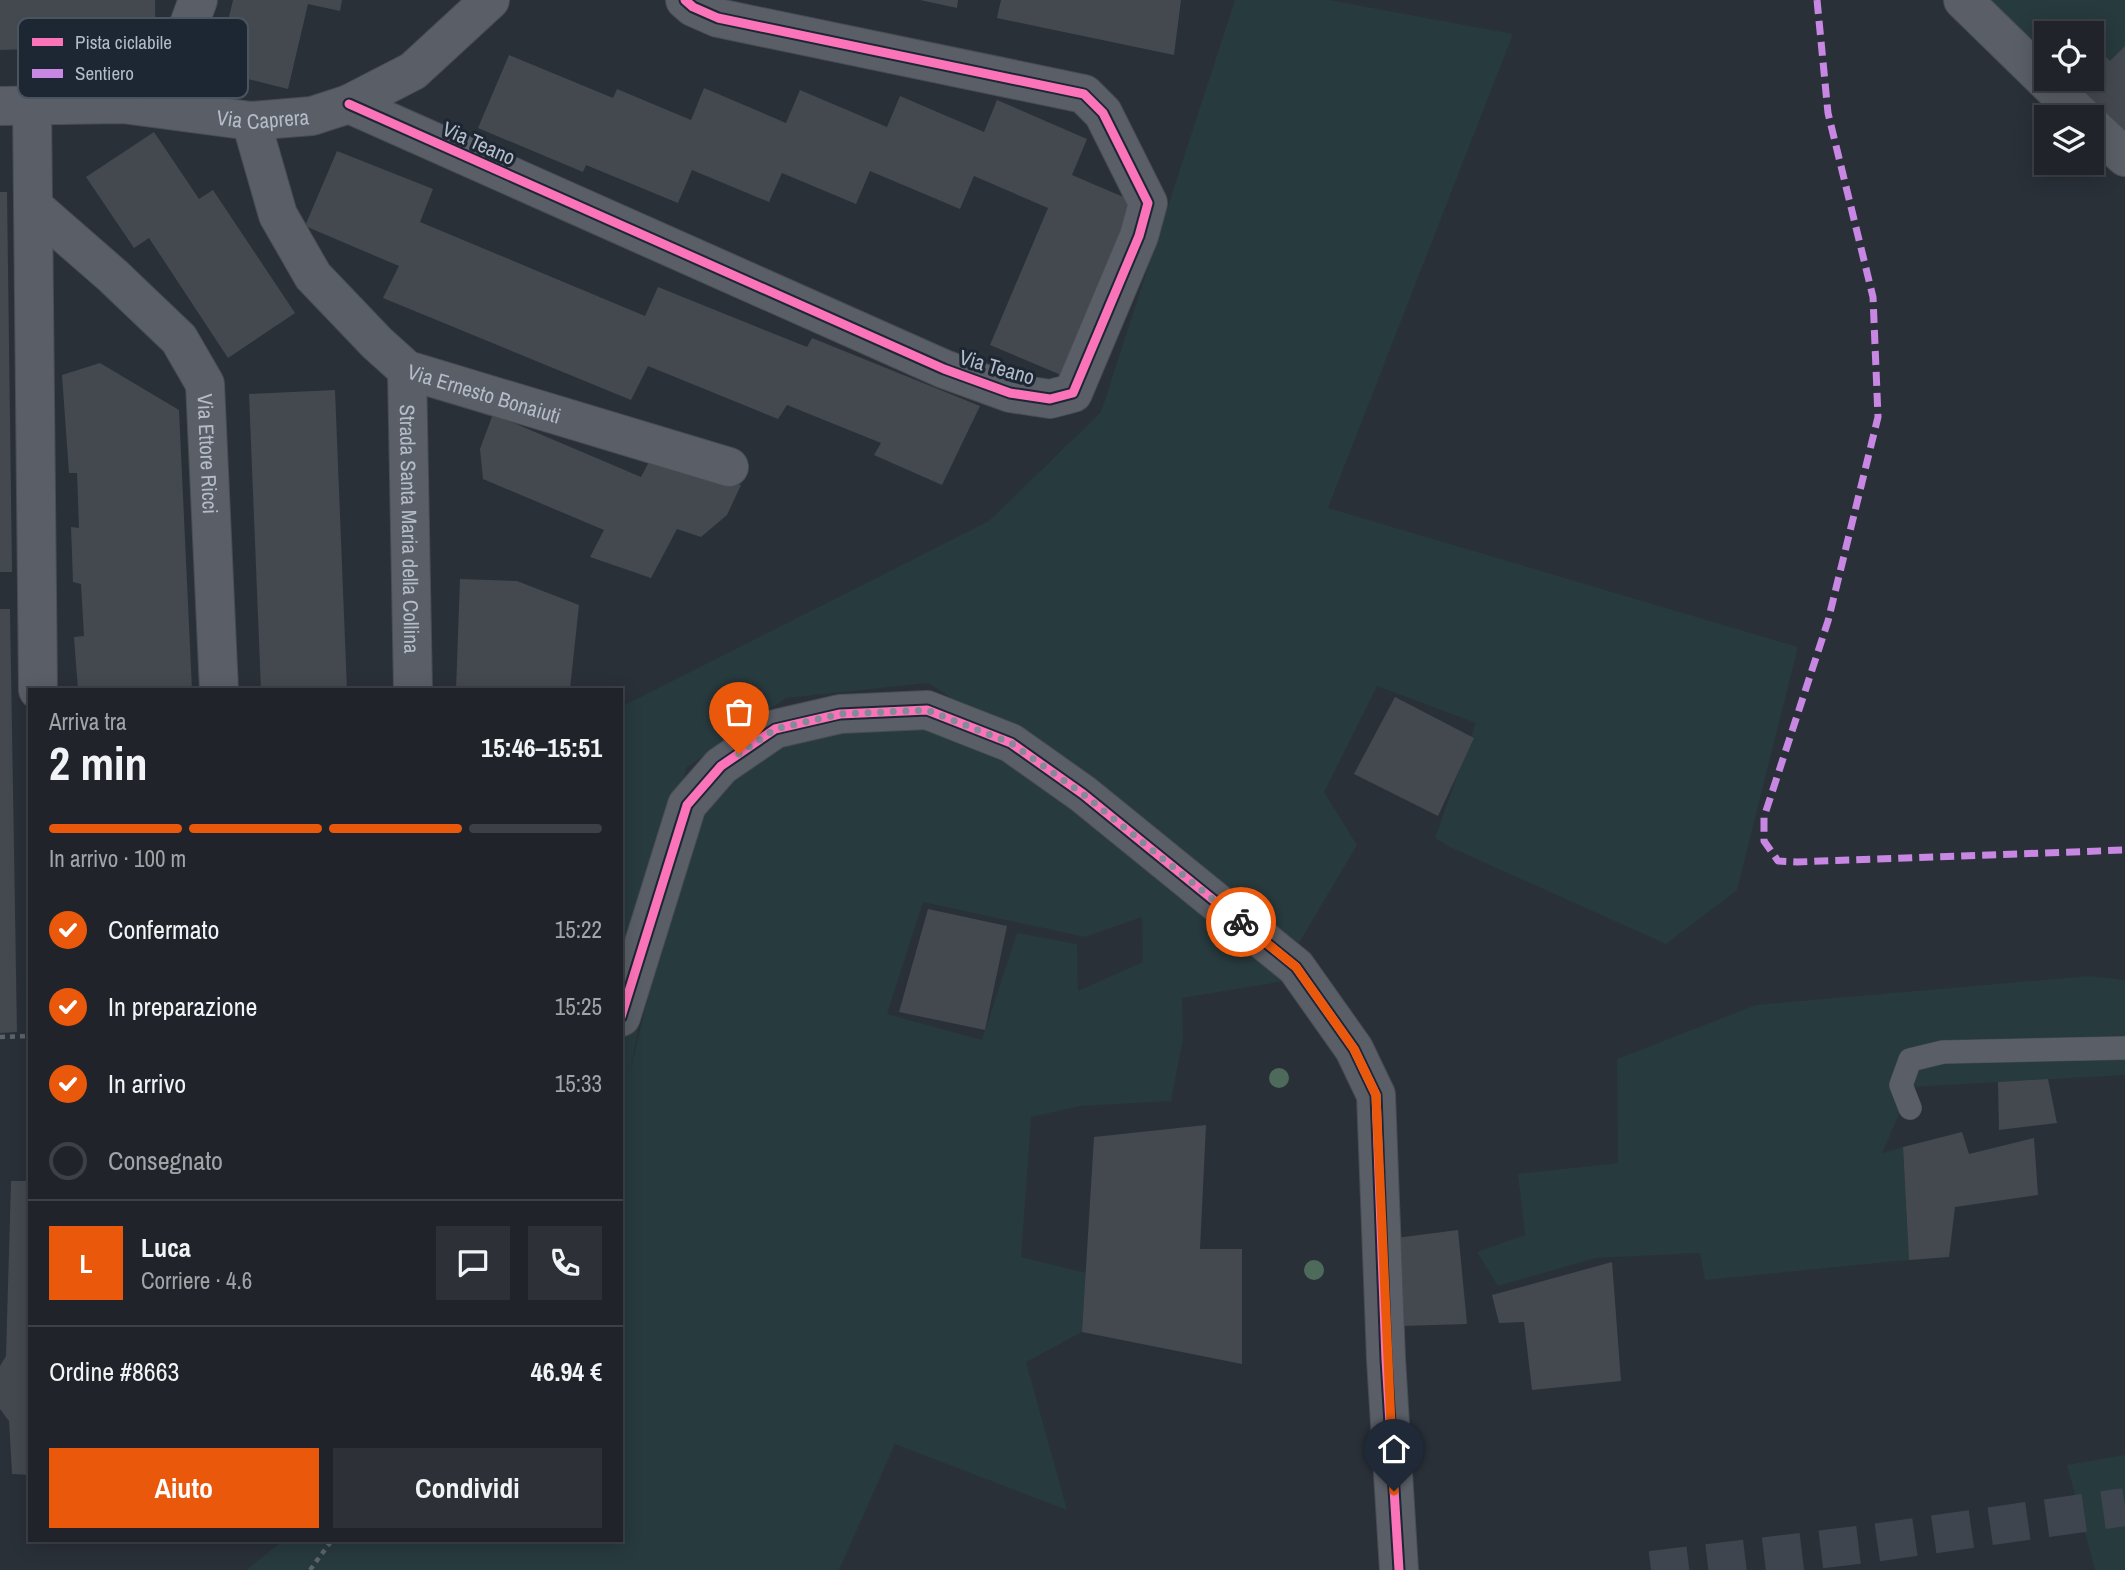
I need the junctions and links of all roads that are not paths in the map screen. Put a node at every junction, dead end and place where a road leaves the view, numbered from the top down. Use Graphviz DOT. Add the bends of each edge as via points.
graph roads {
  1 [pos="198,0"];
  2 [pos="490,0"];
  3 [pos="685,0"];
  4 [pos="1963,0"];
  5 [pos="191,18"];
  6 [pos="162,98"];
  7 [pos="349,104"];
  8 [pos="2071,105"];
  9 [pos="16,106"];
  10 [pos="158,108"];
  11 [pos="251,121"];
  12 [pos="2104,137"];
  13 [pos="2125,157"];
  14 [pos="34,207"];
  15 [pos="407,370"];
  16 [pos="729,467"];
  17 [pos="38,688"];
  18 [pos="219,688"];
  19 [pos="413,688"];
  20 [pos="623,1011"];
  21 [pos="2125,1048"];
  22 [pos="1910,1108"];
  23 [pos="1399,1570"];
  1 -- 5 [label="street"];
  2 -- 7 [label="street, Via Caprera" via="413,71"];
  3 -- 7 [label="street, Via Teano" via="718,18 1084,94 1102,113 1148,202 1139,236 1073,393 1050,399 1010,393 944,369"];
  4 -- 8 [label="street"];
  6 -- 10 [label="street"];
  7 -- 11 [label="street, Via Caprera" via="312,116"];
  9 -- 10 [label="street, Via Caprera" via="123,104"];
  9 -- 14 [label="street"];
  10 -- 11 [label="street, Via Caprera"];
  11 -- 15 [label="street, Via Ernesto Bonaiuti" via="278,215 313,276"];
  12 -- 13 [label="street"];
  14 -- 17 [label="street"];
  14 -- 18 [label="street, Via Ettore Ricci" via="179,339 205,384"];
  15 -- 16 [label="street, Via Ernesto Bonaiuti"];
  15 -- 19 [label="street, Strada Santa Maria della Collina"];
  20 -- 23 [label="street" via="687,805 721,766 775,729 840,714 927,710 1011,743 1083,794 1296,967 1354,1049 1376,1095"];
  21 -- 22 [label="lane" via="1943,1052 1910,1060 1900,1085"];
}
